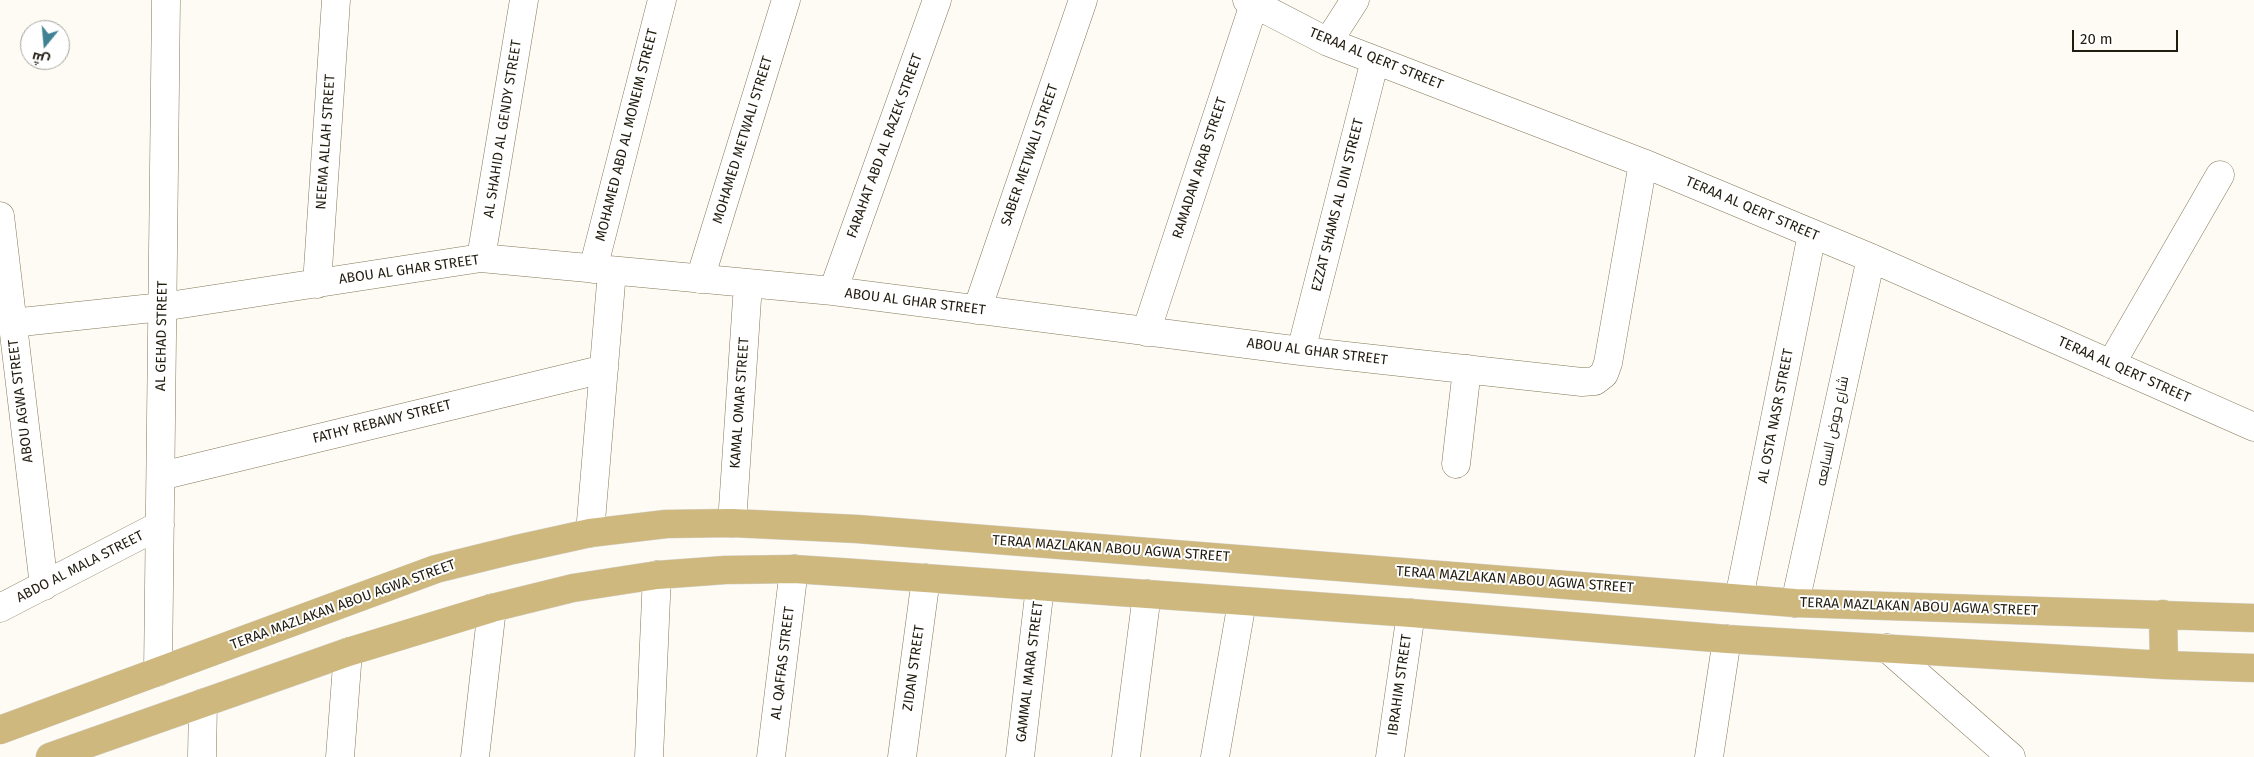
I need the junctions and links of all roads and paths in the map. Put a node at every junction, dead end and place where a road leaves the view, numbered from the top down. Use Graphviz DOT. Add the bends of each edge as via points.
graph roads {
  1 [pos="166,0"];
  2 [pos="336,0"];
  3 [pos="524,0"];
  4 [pos="662,0"];
  5 [pos="786,0"];
  6 [pos="937,0"];
  7 [pos="1083,0"];
  8 [pos="1355,0"];
  9 [pos="1251,2"];
  10 [pos="1328,42"];
  11 [pos="1375,60"];
  12 [pos="1643,163"];
  13 [pos="2220,175"];
  14 [pos="0,216"];
  15 [pos="1812,234"];
  16 [pos="481,258"];
  17 [pos="1871,258"];
  18 [pos="602,270"];
  19 [pos="700,279"];
  20 [pos="317,284"];
  21 [pos="748,284"];
  22 [pos="832,292"];
  23 [pos="162,307"];
  24 [pos="977,310"];
  25 [pos="12,323"];
  26 [pos="1146,332"];
  27 [pos="1300,351"];
  28 [pos="2111,364"];
  29 [pos="604,368"];
  30 [pos="1467,369"];
  31 [pos="2254,427"];
  32 [pos="1456,464"];
  33 [pos="160,476"];
  34 [pos="732,523"];
  35 [pos="160,525"];
  36 [pos="590,533"];
  37 [pos="794,569"];
  38 [pos="657,575"];
  39 [pos="926,578"];
  40 [pos="44,586"];
  41 [pos="1040,587"];
  42 [pos="1147,594"];
  43 [pos="1739,598"];
  44 [pos="1242,602"];
  45 [pos="1795,603"];
  46 [pos="0,608"];
  47 [pos="492,608"];
  48 [pos="1411,613"];
  49 [pos="2163,614"];
  50 [pos="2254,618"];
  51 [pos="1727,639"];
  52 [pos="1888,648"];
  53 [pos="348,652"];
  54 [pos="2164,665"];
  55 [pos="2254,668"];
  56 [pos="158,672"];
  57 [pos="203,703"];
  58 [pos="0,730"];
  59 [pos="50,757"];
  60 [pos="202,757"];
  61 [pos="340,757"];
  62 [pos="475,757"];
  63 [pos="649,757"];
  64 [pos="771,757"];
  65 [pos="902,757"];
  66 [pos="1020,757"];
  67 [pos="1126,757"];
  68 [pos="1215,757"];
  69 [pos="1390,757"];
  70 [pos="1709,757"];
  71 [pos="2011,757"];
  1 -- 23 [label="street, AL GEHAD STREET"];
  2 -- 20 [label="street, NEEMA ALLAH STREET"];
  3 -- 16 [label="street, AL SHAHID AL GENDY STREET"];
  4 -- 18 [label="street, MOHAMED ABD AL MONEIM STREET"];
  5 -- 19 [label="street, MOHAMED METWALI STREET"];
  6 -- 22 [label="street, FARAHAT ABD AL RAZEK STREET"];
  7 -- 24 [label="street, SABER METWALI STREET"];
  8 -- 10 [label="street"];
  9 -- 10 [label="street, TERAA AL QERT STREET"];
  9 -- 26 [label="street, RAMADAN ARAB STREET"];
  10 -- 11 [label="street, TERAA AL QERT STREET"];
  11 -- 12 [label="street, TERAA AL QERT STREET"];
  11 -- 27 [label="street, EZZAT SHAMS AL DIN STREET"];
  12 -- 15 [label="street, TERAA AL QERT STREET"];
  12 -- 30 [label="street, ABOU AL GHAR STREET" via="1604,374 1594,381 1582,382"];
  13 -- 28 [label="street"];
  14 -- 25 [label="street, ABOU AGWA STREET"];
  15 -- 17 [label="street, TERAA AL QERT STREET"];
  15 -- 43 [label="street, AL OSTA NASR STREET"];
  16 -- 18 [label="street, ABOU AL GHAR STREET"];
  16 -- 20 [label="street, ABOU AL GHAR STREET"];
  17 -- 28 [label="street, TERAA AL QERT STREET"];
  17 -- 45 [label="street, شارع حوض السابعه"];
  18 -- 19 [label="street, ABOU AL GHAR STREET"];
  18 -- 29 [label="street, MOHAMED ABD AL MONEIM STREET"];
  19 -- 21 [label="street, ABOU AL GHAR STREET"];
  20 -- 23 [label="street, ABOU AL GHAR STREET"];
  21 -- 22 [label="street, ABOU AL GHAR STREET"];
  21 -- 34 [label="street, KAMAL OMAR STREET"];
  22 -- 24 [label="street, ABOU AL GHAR STREET"];
  23 -- 25 [label="street, ABOU AL GHAR STREET"];
  23 -- 33 [label="street, AL GEHAD STREET"];
  24 -- 26 [label="street, ABOU AL GHAR STREET"];
  25 -- 40 [label="street, ABOU AGWA STREET"];
  26 -- 27 [label="street, ABOU AL GHAR STREET"];
  27 -- 30 [label="street, ABOU AL GHAR STREET"];
  28 -- 31 [label="street, TERAA AL QERT STREET"];
  29 -- 33 [label="street, FATHY REBAWY STREET"];
  29 -- 36 [label="street, MOHAMED ABD AL MONEIM STREET"];
  30 -- 32 [label="street"];
  33 -- 35 [label="street, AL GEHAD STREET"];
  34 -- 36 [label="main road, TERAA MAZLAKAN ABOU AGWA STREET" via="666,524"];
  34 -- 43 [label="main road, TERAA MAZLAKAN ABOU AGWA STREET"];
  35 -- 40 [label="street, ABDO AL MALA STREET"];
  35 -- 56 [label="street, AL GEHAD STREET"];
  36 -- 56 [label="main road, TERAA MAZLAKAN ABOU AGWA STREET" via="436,569"];
  37 -- 38 [label="main road"];
  37 -- 39 [label="main road"];
  37 -- 64 [label="street, AL QAFFAS STREET"];
  38 -- 47 [label="main road" via="573,588"];
  38 -- 63 [label="street"];
  39 -- 41 [label="main road"];
  39 -- 65 [label="street, ZIDAN STREET"];
  40 -- 46 [label="street, ABDO AL MALA STREET"];
  41 -- 42 [label="main road"];
  41 -- 66 [label="street, GAMMAL MARA STREET"];
  42 -- 44 [label="main road"];
  42 -- 67 [label="street"];
  43 -- 45 [label="main road, TERAA MAZLAKAN ABOU AGWA STREET"];
  44 -- 48 [label="main road"];
  44 -- 68 [label="street"];
  45 -- 49 [label="main road, TERAA MAZLAKAN ABOU AGWA STREET"];
  47 -- 53 [label="main road"];
  47 -- 62 [label="street"];
  48 -- 51 [label="main road"];
  48 -- 69 [label="street, IBRAHIM STREET"];
  49 -- 50 [label="main road, TERAA MAZLAKAN ABOU AGWA STREET"];
  49 -- 54 [label="main road"];
  51 -- 52 [label="main road"];
  51 -- 70 [label="street"];
  52 -- 54 [label="main road"];
  52 -- 71 [label="street"];
  53 -- 57 [label="main road"];
  53 -- 61 [label="street"];
  54 -- 55 [label="main road"];
  56 -- 58 [label="main road, TERAA MAZLAKAN ABOU AGWA STREET"];
  57 -- 59 [label="main road"];
  57 -- 60 [label="street"];
}
